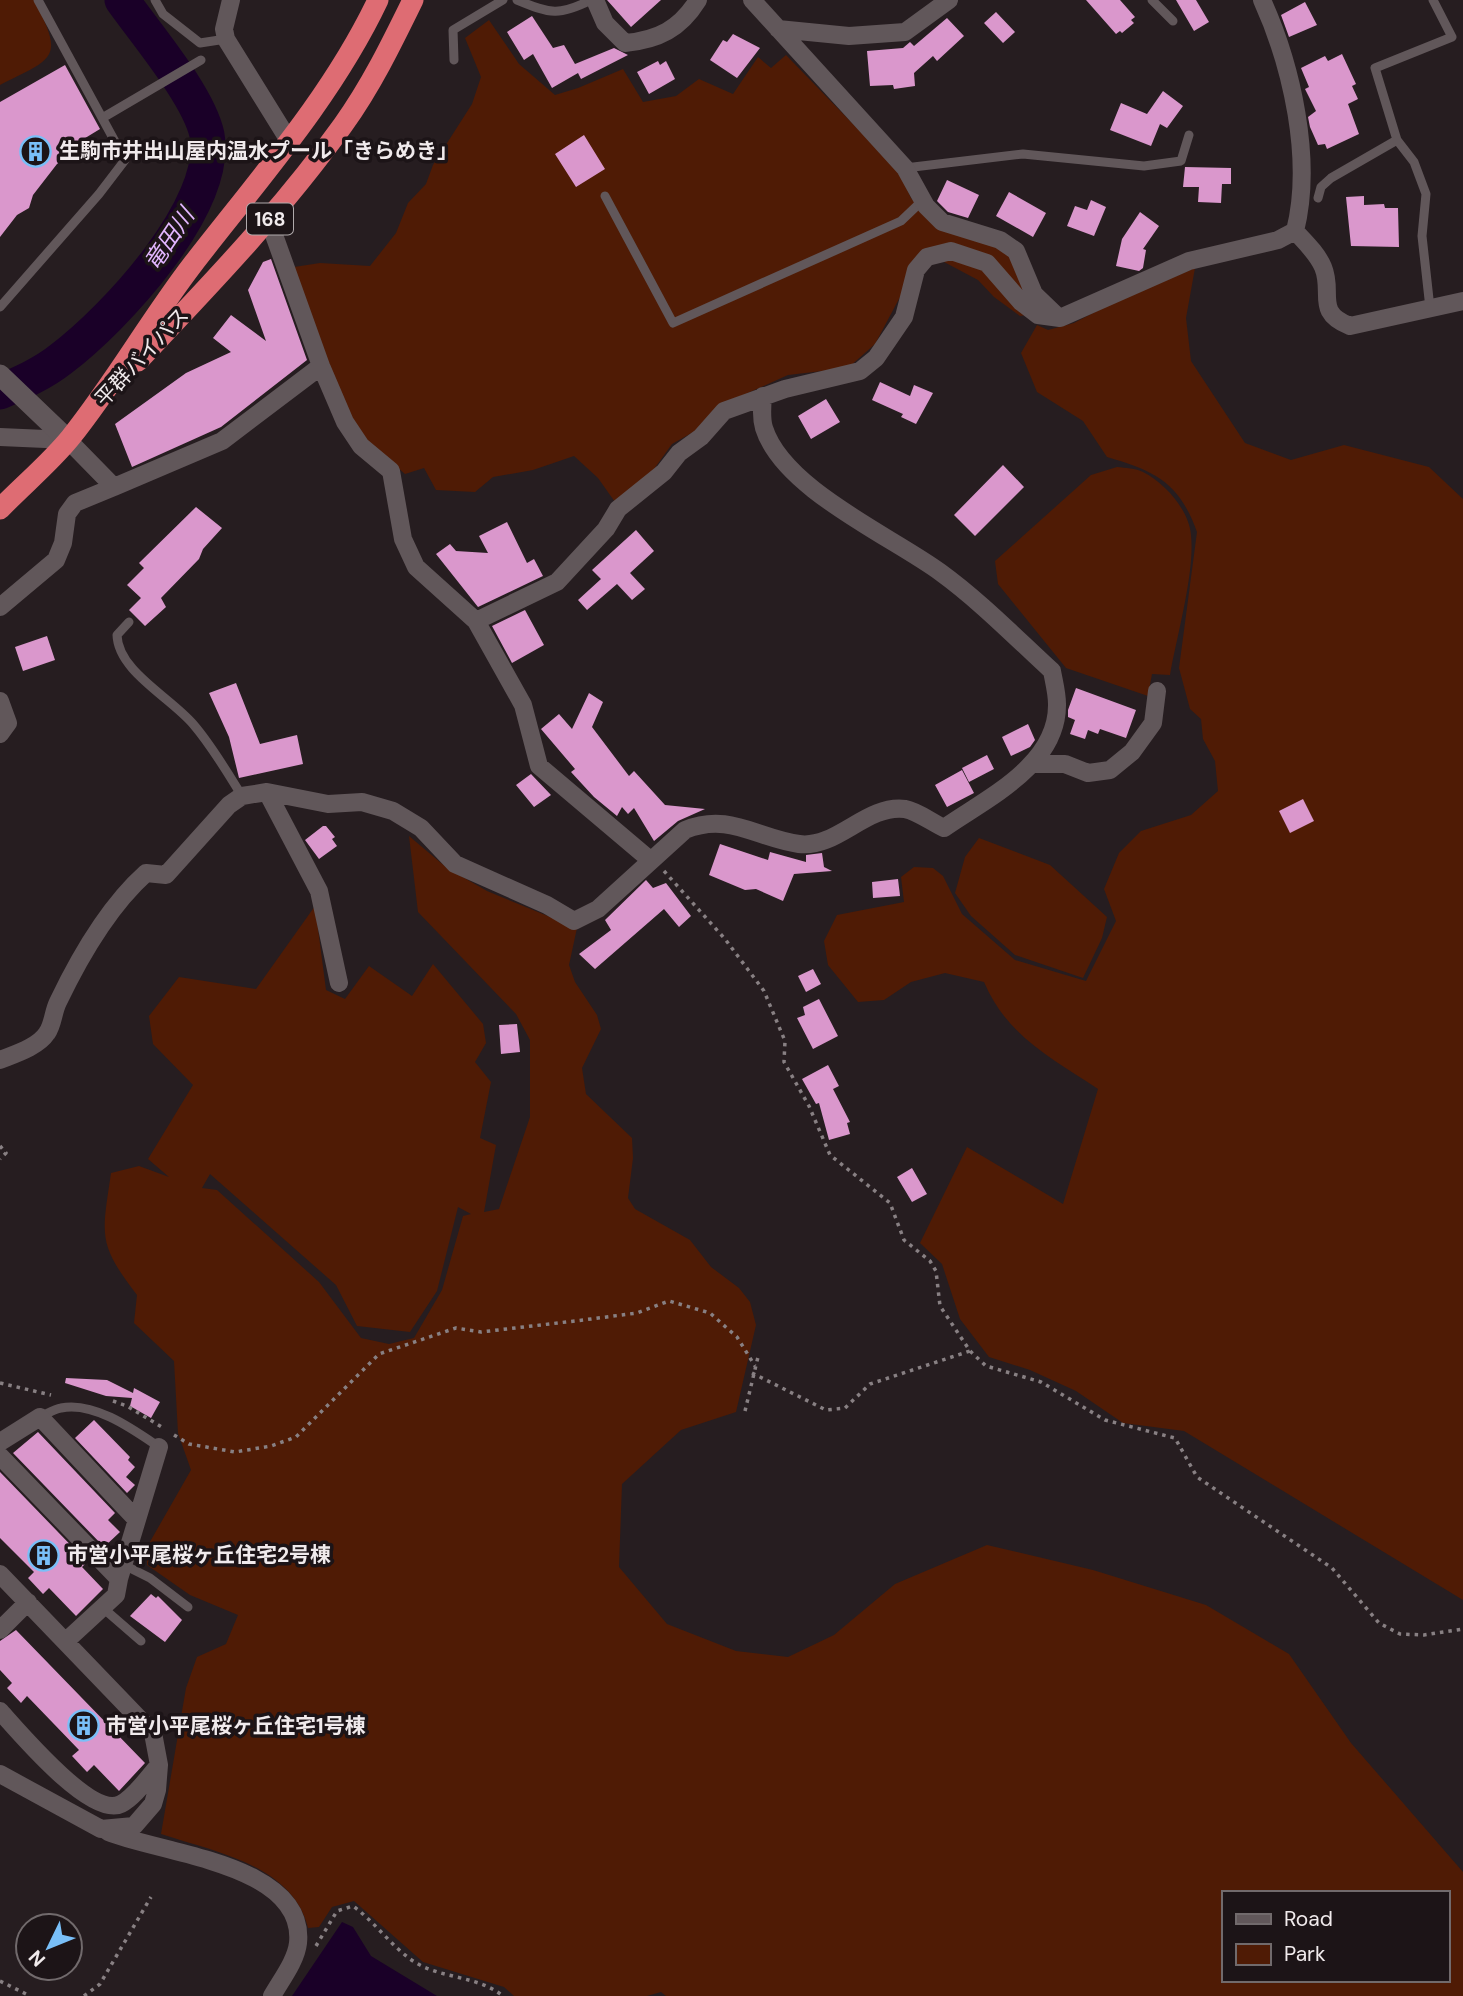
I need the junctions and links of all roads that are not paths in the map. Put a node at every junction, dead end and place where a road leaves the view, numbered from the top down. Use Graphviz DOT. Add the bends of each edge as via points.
graph roads {
  1 [pos="38,0"];
  2 [pos="155,0"];
  3 [pos="378,0"];
  4 [pos="413,0"];
  5 [pos="503,0"];
  6 [pos="517,0"];
  7 [pos="593,0"];
  8 [pos="698,0"];
  9 [pos="752,0"];
  10 [pos="949,0"];
  11 [pos="1152,0"];
  12 [pos="1262,0"];
  13 [pos="1433,0"];
  14 [pos="229,1"];
  15 [pos="1173,21"];
  16 [pos="778,29"];
  17 [pos="226,39"];
  18 [pos="201,60"];
  19 [pos="454,60"];
  20 [pos="106,116"];
  21 [pos="1189,135"];
  22 [pos="289,139"];
  23 [pos="1397,140"];
  24 [pos="905,168"];
  25 [pos="605,196"];
  26 [pos="1318,198"];
  27 [pos="923,200"];
  28 [pos="269,221"];
  29 [pos="1295,231"];
  30 [pos="1463,301"];
  31 [pos="0,307"];
  32 [pos="1430,308"];
  33 [pos="1060,318"];
  34 [pos="321,366"];
  35 [pos="0,375"];
  36 [pos="763,396"];
  37 [pos="91,411"];
  38 [pos="0,438"];
  39 [pos="68,440"];
  40 [pos="114,487"];
  41 [pos="0,509"];
  42 [pos="0,607"];
  43 [pos="476,621"];
  44 [pos="128,622"];
  45 [pos="1157,691"];
  46 [pos="0,701"];
  47 [pos="0,734"];
  48 [pos="1035,764"];
  49 [pos="267,792"];
  50 [pos="242,796"];
  51 [pos="649,859"];
  52 [pos="339,983"];
  53 [pos="0,1060"];
  54 [pos="40,1416"];
  55 [pos="0,1442"];
  56 [pos="159,1447"];
  57 [pos="0,1456"];
  58 [pos="136,1519"];
  59 [pos="122,1572"];
  60 [pos="0,1574"];
  61 [pos="28,1602"];
  62 [pos="188,1607"];
  63 [pos="103,1608"];
  64 [pos="0,1630"];
  65 [pos="66,1641"];
  66 [pos="141,1641"];
  67 [pos="0,1712"];
  68 [pos="159,1765"];
  69 [pos="0,1774"];
  70 [pos="101,1829"];
  71 [pos="272,1996"];
  1 -- 20 [label="lane"];
  2 -- 17 [label="lane" via="163,14 200,43"];
  3 -- 22 [label="highway, 平群バイパス / 168" via="359,40"];
  4 -- 28 [label="highway, 平群バイパス / 168" via="345,123"];
  5 -- 19 [label="lane" via="453,30"];
  6 -- 7 [label="lane" via="540,10 566,12"];
  7 -- 8 [label="street" via="605,23 625,43 655,38 677,27"];
  9 -- 16 [label="street"];
  10 -- 16 [label="street" via="905,32 849,36"];
  11 -- 15 [label="lane"];
  12 -- 29 [label="street" via="1280,41 1297,124 1303,193"];
  13 -- 23 [label="lane" via="1452,37 1375,68"];
  14 -- 17 [label="street"];
  16 -- 24 [label="street"];
  17 -- 22 [label="street"];
  18 -- 20 [label="lane"];
  20 -- 31 [label="lane" via="125,160"];
  21 -- 24 [label="lane" via="1181,161 1144,166 1023,154"];
  22 -- 37 [label="highway, 平群バイパス / 168" via="191,266"];
  23 -- 26 [label="lane" via="1331,178"];
  23 -- 32 [label="lane" via="1414,162 1426,194 1422,236"];
  24 -- 27 [label="street"];
  25 -- 27 [label="lane" via="673,323 901,221"];
  27 -- 33 [label="street" via="942,222 1000,240 1016,251 1034,294"];
  28 -- 34 [label="street"];
  28 -- 37 [label="highway, 平群バイパス / 168"];
  29 -- 32 [label="street" via="1318,257 1329,311 1337,321 1350,326"];
  29 -- 33 [label="street" via="1278,240 1188,261"];
  30 -- 32 [label="street"];
  33 -- 36 [label="street" via="1029,309 986,263 951,251 928,257 916,270 904,317 876,358 860,371"];
  34 -- 40 [label="street" via="222,441"];
  34 -- 43 [label="street" via="345,422 361,446 391,471 403,539 416,567"];
  35 -- 39 [label="street"];
  36 -- 43 [label="street" via="724,411 664,472 618,509 606,529 556,582"];
  36 -- 48 [label="street" via="764,428 802,480 846,514 940,572 1052,671 1057,705 1052,729"];
  37 -- 39 [label="highway, 168"];
  38 -- 39 [label="street"];
  39 -- 40 [label="street"];
  39 -- 41 [label="highway, 168"];
  40 -- 42 [label="street" via="75,503 67,514 56,560"];
  43 -- 51 [label="street" via="523,705 539,766"];
  44 -- 50 [label="lane" via="117,635 117,649 194,724"];
  45 -- 48 [label="street" via="1153,723 1132,752 1110,770 1088,773 1065,764"];
  46 -- 47 [label="street" via="8,723"];
  48 -- 51 [label="street" via="944,828 906,809 883,812 829,839 799,844 722,822 702,823 685,830"];
  49 -- 50 [label="street"];
  49 -- 51 [label="street" via="328,804 362,802 393,811 422,828 455,864 573,921 598,909"];
  49 -- 52 [label="street" via="319,891"];
  50 -- 53 [label="street" via="166,875 146,873 122,894 72,974 47,1034"];
  54 -- 55 [label="street"];
  54 -- 56 [label="lane" via="62,1404 118,1419"];
  54 -- 58 [label="street"];
  56 -- 58 [label="street"];
  57 -- 59 [label="street"];
  58 -- 59 [label="street"];
  59 -- 62 [label="lane" via="150,1578"];
  59 -- 63 [label="street" via="116,1595"];
  60 -- 61 [label="street"];
  61 -- 64 [label="street"];
  61 -- 65 [label="street"];
  63 -- 65 [label="street"];
  63 -- 66 [label="lane"];
  65 -- 68 [label="street" via="153,1733"];
  67 -- 68 [label="street" via="64,1780 110,1805 121,1804"];
  68 -- 70 [label="street" via="157,1790 145,1815 134,1826"];
  69 -- 70 [label="street"];
  70 -- 71 [label="street" via="248,1873 285,1898 294,1917 298,1946"];
}
